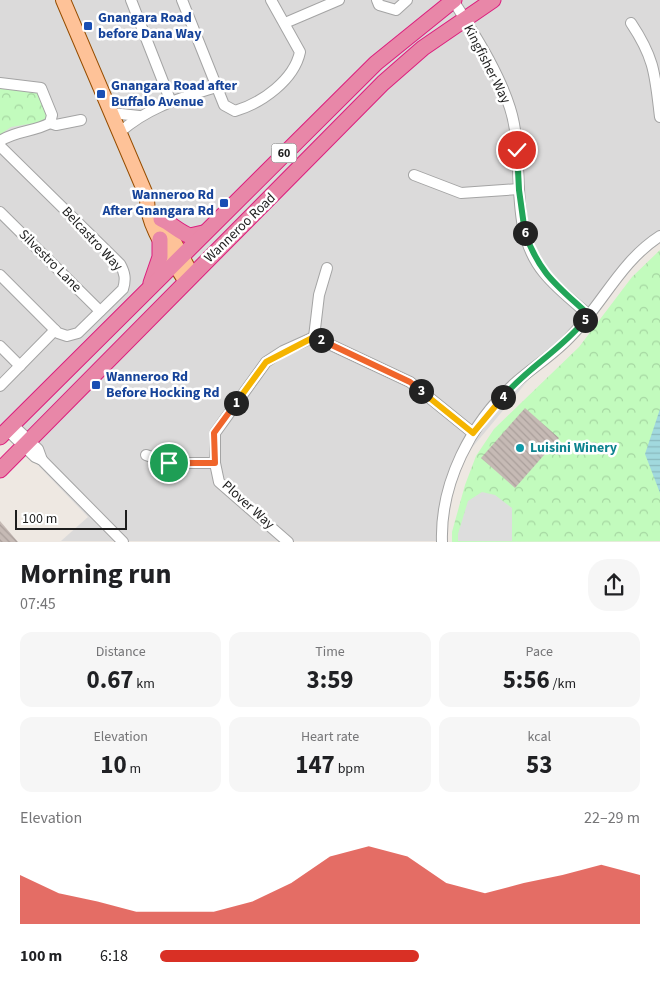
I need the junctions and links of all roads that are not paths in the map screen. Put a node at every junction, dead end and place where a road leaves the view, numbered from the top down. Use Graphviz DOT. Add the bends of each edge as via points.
graph roads {
  1 [pos="63,0"];
  2 [pos="73,0"];
  3 [pos="130,0"];
  4 [pos="182,0"];
  5 [pos="272,0"];
  6 [pos="339,0"];
  7 [pos="377,0"];
  8 [pos="407,0"];
  9 [pos="454,0"];
  10 [pos="493,0"];
  11 [pos="464,18"];
  12 [pos="286,23"];
  13 [pos="631,23"];
  14 [pos="98,78"];
  15 [pos="0,84"];
  16 [pos="216,87"];
  17 [pos="171,102"];
  18 [pos="112,113"];
  19 [pos="139,116"];
  20 [pos="660,117"];
  21 [pos="81,120"];
  22 [pos="50,123"];
  23 [pos="120,132"];
  24 [pos="0,141"];
  25 [pos="0,146"];
  26 [pos="414,175"];
  27 [pos="519,190"];
  28 [pos="147,197"];
  29 [pos="0,212"];
  30 [pos="161,219"];
  31 [pos="203,233"];
  32 [pos="660,236"];
  33 [pos="160,239"];
  34 [pos="177,258"];
  35 [pos="327,268"];
  36 [pos="0,275"];
  37 [pos="189,278"];
  38 [pos="149,289"];
  39 [pos="100,311"];
  40 [pos="589,315"];
  41 [pos="55,330"];
  42 [pos="314,337"];
  43 [pos="0,346"];
  44 [pos="20,366"];
  45 [pos="0,386"];
  46 [pos="6,430"];
  47 [pos="473,433"];
  48 [pos="26,442"];
  49 [pos="146,455"];
  50 [pos="215,463"];
  51 [pos="0,470"];
  52 [pos="123,542"];
  53 [pos="288,542"];
  54 [pos="442,542"];
  1 -- 14 [label="main road"];
  2 -- 14 [label="main road" via="97,61"];
  3 -- 17 [label="street"];
  4 -- 16 [label="street"];
  5 -- 12 [label="street"];
  6 -- 12 [label="street"];
  7 -- 8 [label="street" via="379,5 396,10"];
  9 -- 11 [label="street, Kingfisher Way"];
  9 -- 31 [label="highway, Wanneroo Road / 60" via="376,63"];
  10 -- 11 [label="highway, Wanneroo Road / 60"];
  11 -- 27 [label="street, Kingfisher Way" via="510,109"];
  11 -- 37 [label="highway, Wanneroo Road / 60" via="383,83"];
  12 -- 16 [label="street" via="300,52 288,79 246,108 235,111 224,105"];
  13 -- 20 [label="street" via="654,66"];
  14 -- 18 [label="main road"];
  15 -- 22 [label="street" via="41,88 52,115"];
  16 -- 17 [label="street"];
  17 -- 19 [label="street"];
  18 -- 19 [label="street"];
  18 -- 23 [label="main road"];
  19 -- 23 [label="street"];
  21 -- 22 [label="street" via="56,125"];
  22 -- 24 [label="street" via="13,133"];
  23 -- 28 [label="main road"];
  25 -- 39 [label="street, Belcastro Way" via="120,264 124,272 123,289"];
  26 -- 27 [label="street" via="461,193"];
  27 -- 40 [label="street, Kingfisher Way" via="523,226 533,255 544,273"];
  28 -- 30 [label="main road"];
  28 -- 33 [label="main road" via="147,207"];
  29 -- 39 [label="street, Silvestro Lane"];
  30 -- 31 [label="highway" via="190,236"];
  30 -- 34 [label="main road"];
  31 -- 34 [label="highway, Wanneroo Road / 60"];
  32 -- 40 [label="street" via="620,271"];
  33 -- 34 [label="main road"];
  33 -- 38 [label="highway" via="160,257"];
  34 -- 37 [label="main road"];
  34 -- 38 [label="highway, Wanneroo Road / 60"];
  35 -- 42 [label="street" via="318,295"];
  36 -- 41 [label="street"];
  37 -- 48 [label="highway, Wanneroo Road / 60"];
  38 -- 46 [label="highway, Wanneroo Road / 60"];
  39 -- 41 [label="street, Belcastro Way" via="75,335 67,336"];
  40 -- 47 [label="street" via="572,336 513,386"];
  41 -- 44 [label="street"];
  42 -- 47 [label="street" via="410,382"];
  42 -- 50 [label="street, Plover Way" via="266,362 214,433"];
  43 -- 44 [label="street"];
  44 -- 45 [label="street"];
  46 -- 48 [label="street"];
  47 -- 54 [label="street" via="450,482 441,518"];
  48 -- 51 [label="highway, Wanneroo Road / 60"];
  48 -- 52 [label="street" via="38,449 42,460"];
  49 -- 50 [label="street" via="169,463"];
  50 -- 53 [label="street, Plover Way" via="219,482"];
}
